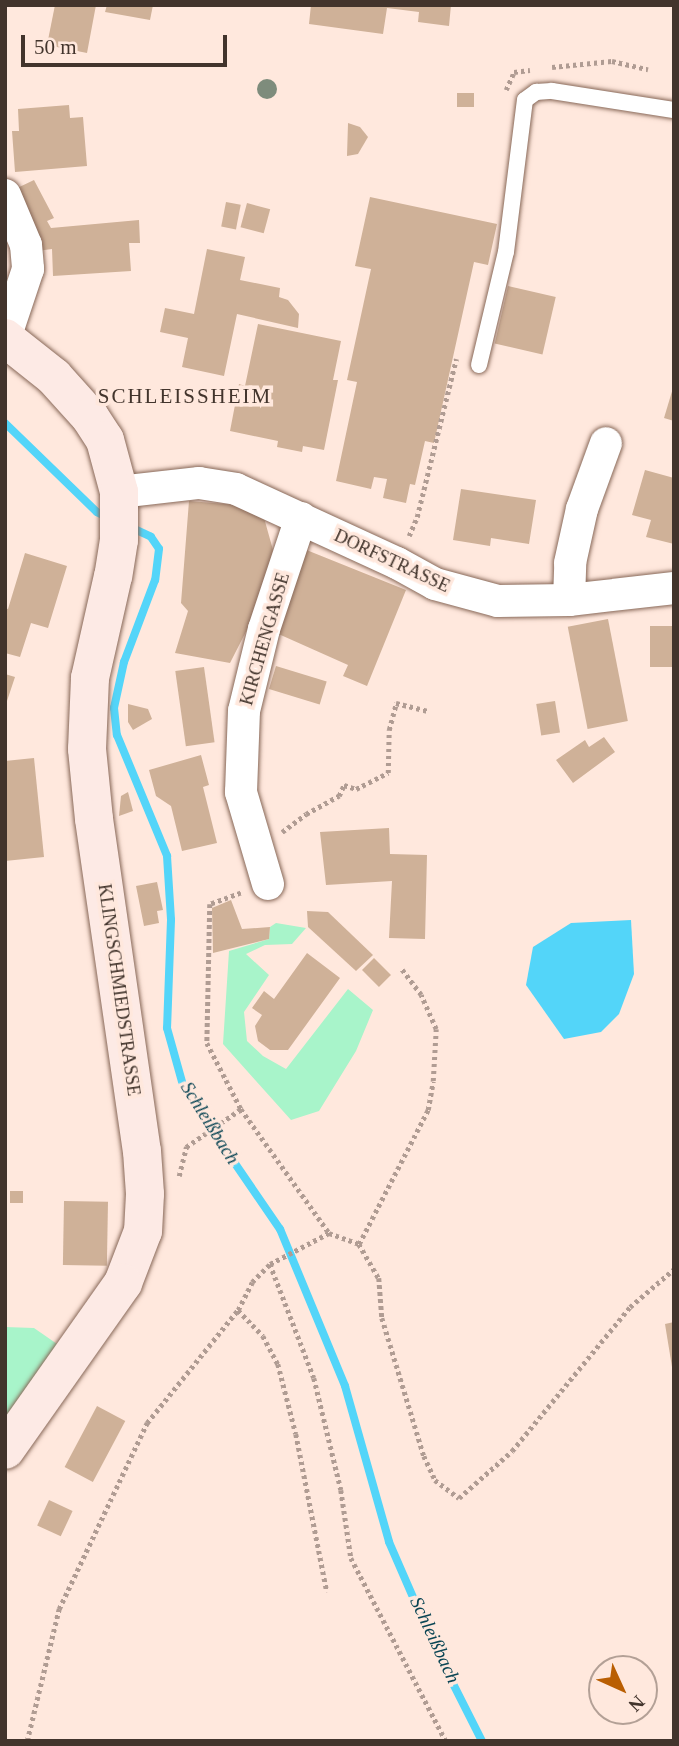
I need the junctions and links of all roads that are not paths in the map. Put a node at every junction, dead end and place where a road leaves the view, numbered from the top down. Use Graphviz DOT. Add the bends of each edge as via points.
graph roads {
  1 [pos="674,110"];
  2 [pos="5,195"];
  3 [pos="5,338"];
  4 [pos="479,365"];
  5 [pos="606,443"];
  6 [pos="119,492"];
  7 [pos="302,518"];
  8 [pos="674,588"];
  9 [pos="569,600"];
  10 [pos="268,884"];
  11 [pos="5,1450"];
  1 -- 4 [label="lane" via="552,91 536,92 526,100 506,252"];
  2 -- 3 [label="street" via="26,245 28,269"];
  3 -- 6 [label="main road, KLINGSCHMIEDSTRASSE" via="54,377 90,417 105,440"];
  5 -- 9 [label="street" via="582,509 570,563"];
  6 -- 7 [label="street, DORFSTRASSE" via="199,483 236,489"];
  6 -- 11 [label="main road, KLINGSCHMIEDSTRASSE" via="118,540 90,678 87,749 142,1152 143,1231 127,1275 106,1312"];
  7 -- 9 [label="street, DORFSTRASSE" via="435,584 473,597"];
  7 -- 10 [label="street, KIRCHENGASSE" via="264,629 244,711 241,792"];
  8 -- 9 [label="street, DORFSTRASSE"];
}
